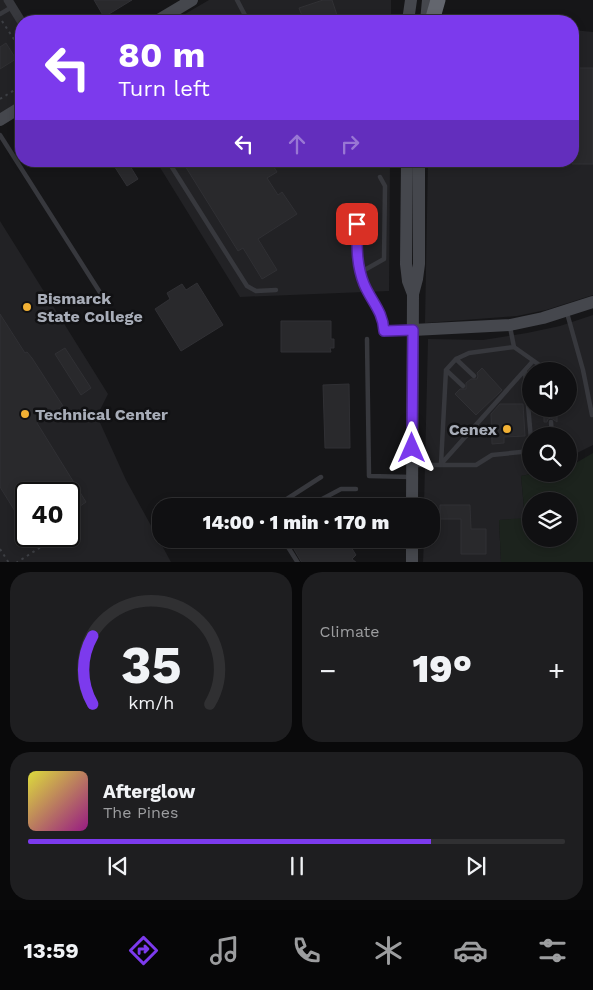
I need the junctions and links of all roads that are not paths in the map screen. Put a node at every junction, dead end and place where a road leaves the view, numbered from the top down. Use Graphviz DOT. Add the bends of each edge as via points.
graph roads {
  1 [pos="192,0"];
  2 [pos="237,0"];
  3 [pos="411,0"];
  4 [pos="428,0"];
  5 [pos="438,0"];
  6 [pos="10,3"];
  7 [pos="0,14"];
  8 [pos="17,15"];
  9 [pos="167,15"];
  10 [pos="245,15"];
  11 [pos="409,15"];
  12 [pos="427,15"];
  13 [pos="434,15"];
  14 [pos="15,110"];
  15 [pos="0,120"];
  16 [pos="0,135"];
  17 [pos="15,158"];
  18 [pos="21,167"];
  19 [pos="172,167"];
  20 [pos="407,167"];
  21 [pos="419,167"];
  22 [pos="380,177"];
  23 [pos="357,206"];
  24 [pos="361,272"];
  25 [pos="276,290"];
  26 [pos="102,294"];
  27 [pos="413,294"];
  28 [pos="593,302"];
  29 [pos="566,311"];
  30 [pos="510,326"];
  31 [pos="413,330"];
  32 [pos="366,339"];
  33 [pos="514,347"];
  34 [pos="456,359"];
  35 [pos="533,361"];
  36 [pos="446,370"];
  37 [pos="522,374"];
  38 [pos="474,376"];
  39 [pos="463,386"];
  40 [pos="593,414"];
  41 [pos="551,422"];
  42 [pos="551,427"];
  43 [pos="522,452"];
  44 [pos="442,464"];
  45 [pos="412,471"];
  46 [pos="321,477"];
  47 [pos="356,489"];
  48 [pos="290,497"];
  49 [pos="324,498"];
  50 [pos="412,498"];
  51 [pos="289,548"];
  52 [pos="412,548"];
  53 [pos="298,562"];
  54 [pos="412,562"];
  1 -- 9 [label="street"];
  2 -- 10 [label="lane"];
  3 -- 11 [label="street"];
  4 -- 12 [label="street"];
  5 -- 13 [label="highway"];
  6 -- 7 [label="lane"];
  6 -- 8 [label="street"];
  14 -- 15 [label="street"];
  16 -- 17 [label="lane"];
  18 -- 26 [label="lane"];
  19 -- 25 [label="lane" via="247,286 256,291"];
  20 -- 27 [label="street" via="406,264"];
  21 -- 27 [label="street" via="419,264"];
  22 -- 24 [label="lane" via="385,186 384,259"];
  23 -- 24 [label="lane"];
  24 -- 31 [label="lane" via="384,320 384,331"];
  27 -- 31 [label="street"];
  28 -- 29 [label="street"];
  29 -- 30 [label="street"];
  29 -- 40 [label="lane"];
  30 -- 31 [label="street"];
  30 -- 33 [label="lane"];
  31 -- 45 [label="street"];
  32 -- 45 [label="lane" via="369,476"];
  33 -- 34 [label="lane" via="469,353"];
  33 -- 35 [label="lane"];
  34 -- 36 [label="lane"];
  34 -- 38 [label="lane"];
  36 -- 39 [label="lane"];
  36 -- 44 [label="lane"];
  37 -- 44 [label="lane" via="486,409"];
  41 -- 42 [label="lane"];
  43 -- 44 [label="lane" via="492,455 476,465"];
  44 -- 45 [label="lane"];
  45 -- 50 [label="street"];
  46 -- 48 [label="lane"];
  47 -- 49 [label="lane" via="341,489"];
  51 -- 53 [label="lane"];
  52 -- 54 [label="street"];
}
